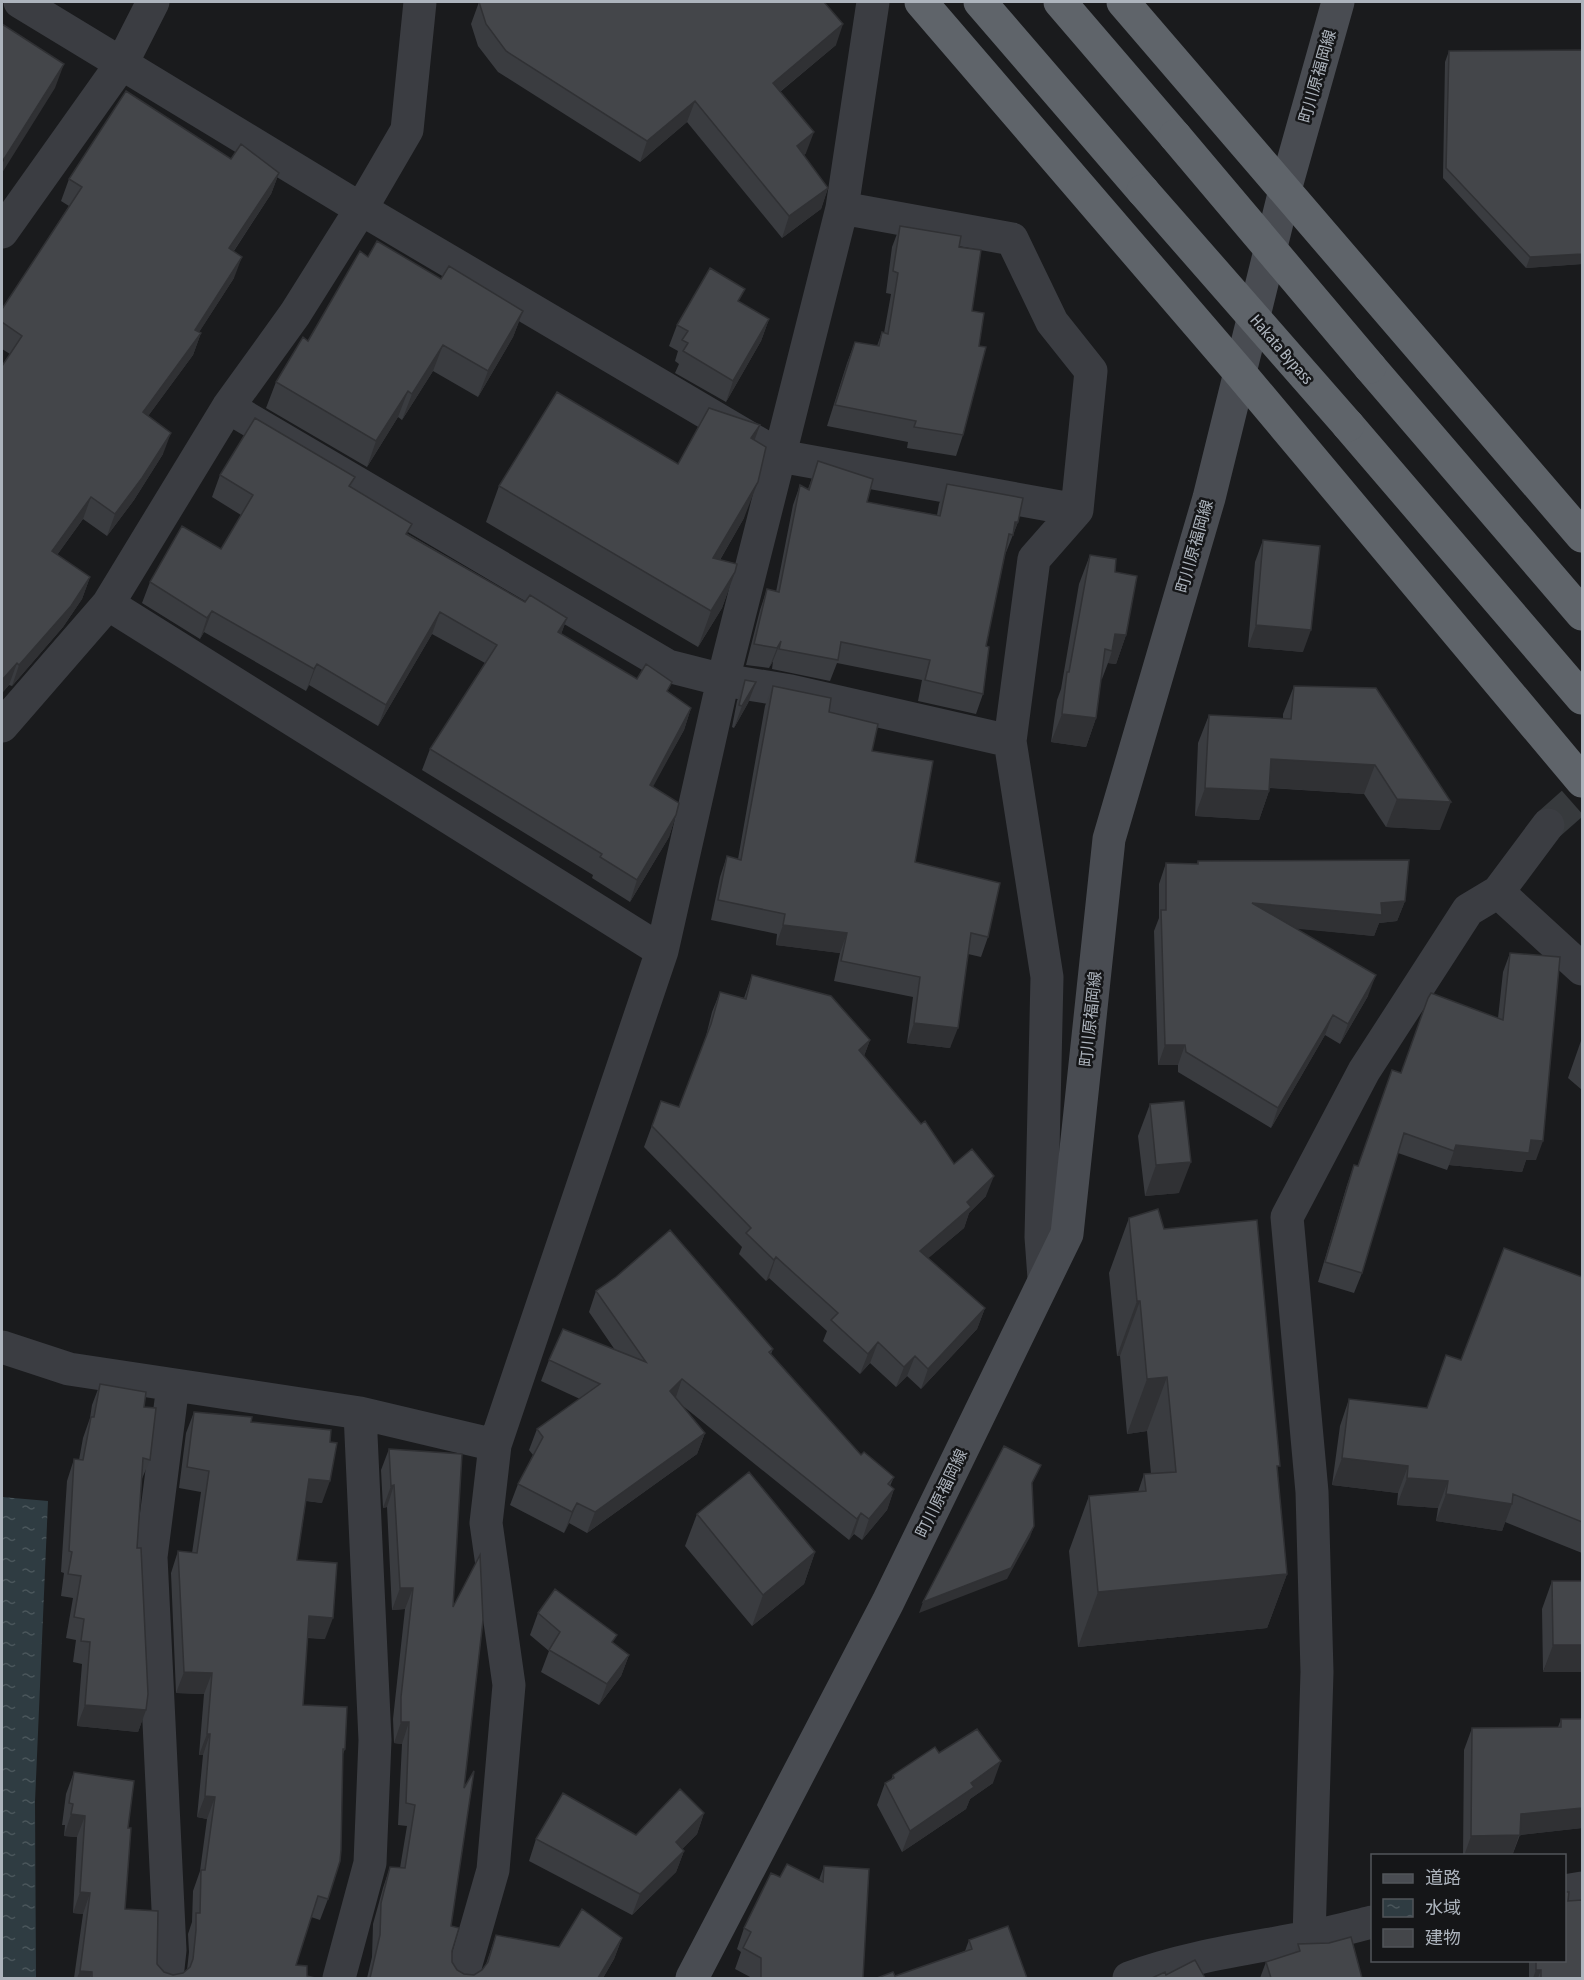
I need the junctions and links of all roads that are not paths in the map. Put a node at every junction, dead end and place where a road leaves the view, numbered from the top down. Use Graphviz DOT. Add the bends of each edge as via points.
graph roads {
  1 [pos="20,2"];
  2 [pos="153,2"];
  3 [pos="420,2"];
  4 [pos="873,2"];
  5 [pos="921,2"];
  6 [pos="980,2"];
  7 [pos="1059,2"];
  8 [pos="1124,2"];
  9 [pos="1338,2"];
  10 [pos="122,63"];
  11 [pos="1285,190"];
  12 [pos="842,208"];
  13 [pos="361,209"];
  14 [pos="2,232"];
  15 [pos="1240,373"];
  16 [pos="228,407"];
  17 [pos="780,456"];
  18 [pos="1077,510"];
  19 [pos="1582,536"];
  20 [pos="108,604"];
  21 [pos="1582,614"];
  22 [pos="723,681"];
  23 [pos="1582,698"];
  24 [pos="2,726"];
  25 [pos="1010,741"];
  26 [pos="1582,781"];
  27 [pos="1548,825"];
  28 [pos="1498,892"];
  29 [pos="662,951"];
  30 [pos="1582,969"];
  31 [pos="1044,1278"];
  32 [pos="2,1347"];
  33 [pos="173,1385"];
  34 [pos="360,1413"];
  35 [pos="495,1445"];
  36 [pos="1582,1888"];
  37 [pos="1566,1891"];
  38 [pos="1371,1922"];
  39 [pos="1310,1937"];
  40 [pos="1219,1966"];
  41 [pos="167,1978"];
  42 [pos="339,1978"];
  43 [pos="462,1978"];
  44 [pos="692,1978"];
  45 [pos="1129,1978"];
  1 -- 10 [label="street"];
  2 -- 10 [label="street"];
  3 -- 13 [label="street" via="407,130"];
  4 -- 12 [label="street"];
  5 -- 15 [label="highway"];
  6 -- 23 [label="highway, Hakata Bypass, bridge"];
  7 -- 21 [label="highway, bridge"];
  8 -- 11 [label="highway"];
  9 -- 11 [label="main road, 町川原福岡線"];
  10 -- 13 [label="street"];
  10 -- 14 [label="street"];
  11 -- 15 [label="main road, 町川原福岡線"];
  11 -- 19 [label="highway"];
  12 -- 17 [label="street"];
  12 -- 18 [label="street" via="1012,239 1052,322 1091,371"];
  13 -- 16 [label="street" via="295,314"];
  13 -- 17 [label="street"];
  15 -- 26 [label="highway"];
  15 -- 31 [label="main road, 町川原福岡線" via="1209,498 1109,839 1066,1234"];
  16 -- 20 [label="street"];
  16 -- 22 [label="street" via="668,666"];
  17 -- 18 [label="street"];
  17 -- 22 [label="street"];
  18 -- 25 [label="street" via="1034,559"];
  20 -- 24 [label="street"];
  20 -- 29 [label="street"];
  22 -- 25 [label="street" via="791,691"];
  22 -- 29 [label="street"];
  25 -- 31 [label="street" via="1047,976 1041,1237"];
  27 -- 28 [label="street"];
  28 -- 30 [label="street"];
  28 -- 39 [label="street" via="1468,910 1455,930 1364,1071 1287,1217 1312,1492 1317,1672"];
  29 -- 35 [label="street"];
  31 -- 44 [label="main road, 町川原福岡線" via="888,1602"];
  32 -- 33 [label="street" via="69,1369"];
  33 -- 34 [label="street"];
  33 -- 41 [label="street" via="151,1557 170,1950"];
  34 -- 35 [label="street"];
  34 -- 42 [label="street" via="375,1740 370,1863"];
  35 -- 43 [label="street" via="486,1523 509,1684 493,1870"];
  36 -- 37 [label="street"];
  38 -- 39 [label="street"];
  39 -- 40 [label="street"];
  40 -- 45 [label="street" via="1164,1965"];
}
